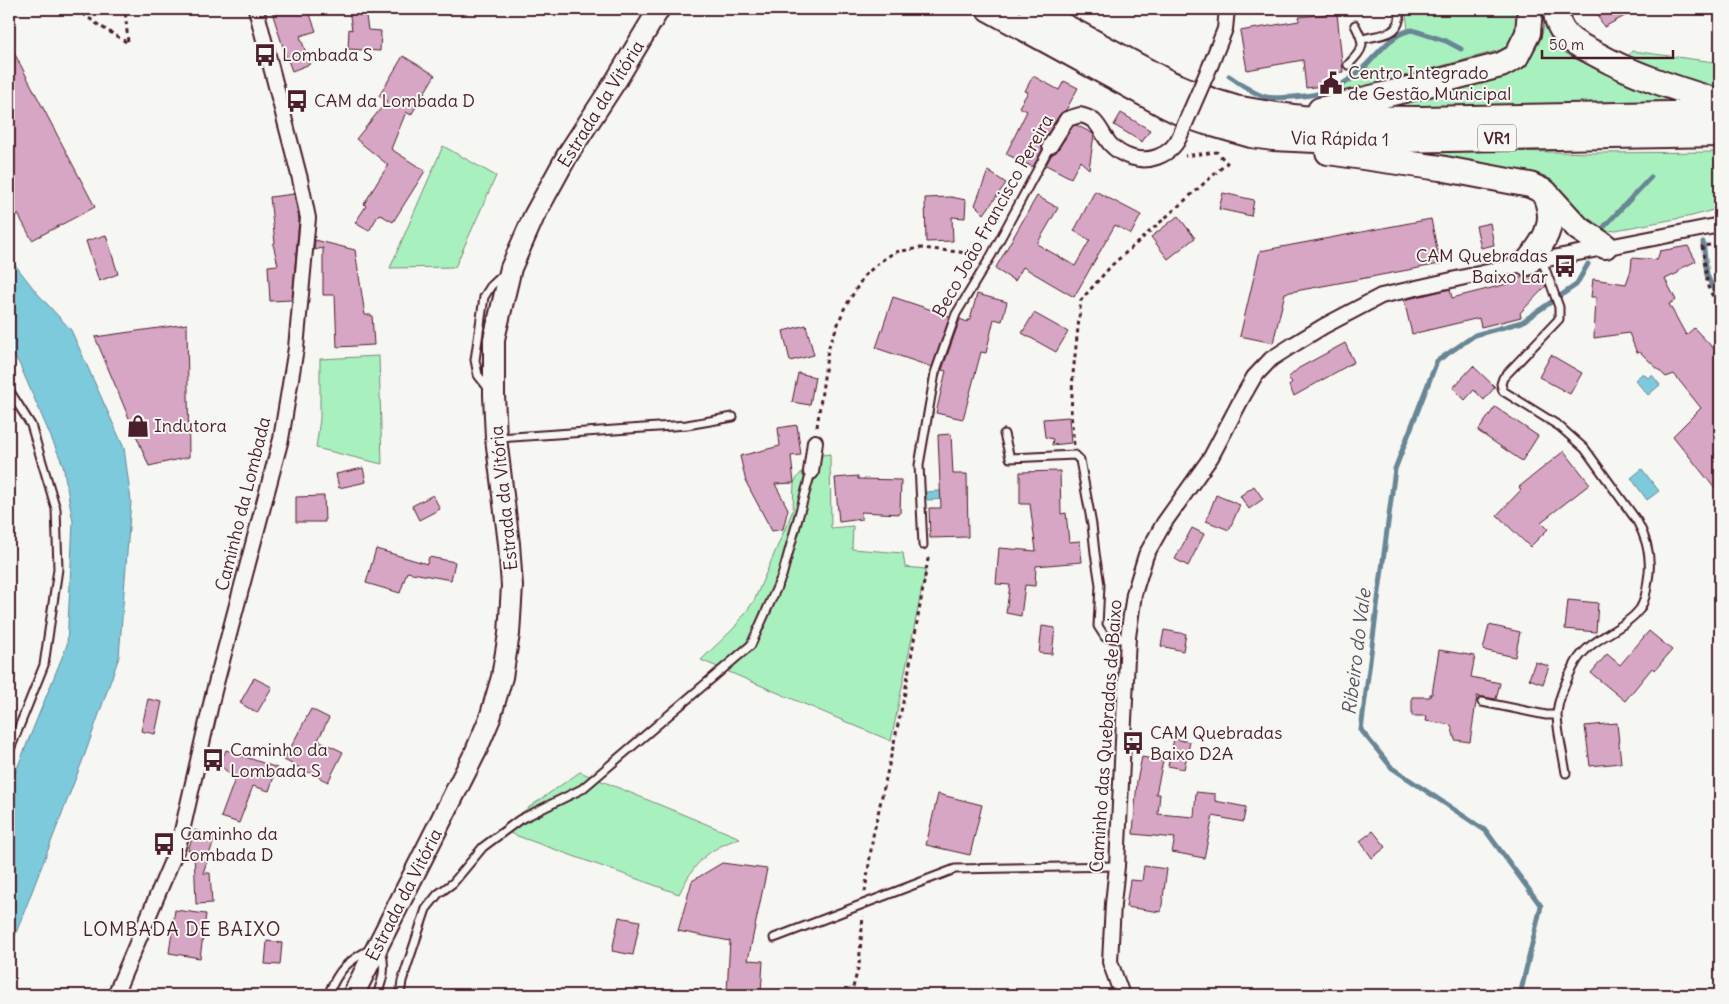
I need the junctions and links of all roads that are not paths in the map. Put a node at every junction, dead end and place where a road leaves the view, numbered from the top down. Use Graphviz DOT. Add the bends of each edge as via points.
graph roads {
  1 [pos="256,9"];
  2 [pos="660,9"];
  3 [pos="989,9"];
  4 [pos="1032,9"];
  5 [pos="1228,9"];
  6 [pos="1400,9"];
  7 [pos="1556,9"];
  8 [pos="1528,11"];
  9 [pos="1354,25"];
  10 [pos="1363,39"];
  11 [pos="1075,44"];
  12 [pos="1348,66"];
  13 [pos="1720,102"];
  14 [pos="1720,113"];
  15 [pos="1275,127"];
  16 [pos="1720,134"];
  17 [pos="1050,146"];
  18 [pos="1545,192"];
  19 [pos="1720,225"];
  20 [pos="1605,246"];
  21 [pos="1534,261"];
  22 [pos="9,390"];
  23 [pos="733,418"];
  24 [pos="1004,434"];
  25 [pos="496,438"];
  26 [pos="815,442"];
  27 [pos="811,472"];
  28 [pos="923,545"];
  29 [pos="1128,638"];
  30 [pos="1482,702"];
  31 [pos="1557,715"];
  32 [pos="9,752"];
  33 [pos="1566,773"];
  34 [pos="1117,866"];
  35 [pos="774,938"];
  36 [pos="379,943"];
  37 [pos="115,995"];
  38 [pos="328,995"];
  39 [pos="353,995"];
  40 [pos="377,995"];
  41 [pos="400,995"];
  42 [pos="1122,995"];
  1 -- 37 [label="street, Caminho da Lombada" via="308,218 296,348 281,439 214,691 179,844"];
  2 -- 25 [label="main road, Estrada da Vitória" via="568,154 534,216 511,268 494,339"];
  3 -- 11 [label="highway, Via Rápida 1 / VR1"];
  4 -- 11 [label="highway, Via Rápida 1 / VR1"];
  5 -- 17 [label="street, Beco João Francisco Pereira, bridge" via="1225,29 1177,142 1170,151 1149,160 1136,159 1111,144 1093,120 1080,115 1067,119"];
  6 -- 10 [label="lane" via="1400,22 1396,29"];
  7 -- 13 [label="highway" via="1559,24 1575,43 1641,76"];
  8 -- 15 [label="highway" via="1528,32 1521,50 1516,57 1501,65 1311,112"];
  9 -- 10 [label="lane"];
  10 -- 12 [label="lane" via="1361,48"];
  11 -- 15 [label="highway, Via Rápida 1 / VR1"];
  14 -- 15 [label="highway, Via Rápida 1 / VR1" via="1302,118"];
  15 -- 16 [label="highway, Via Rápida 1 / VR1" via="1336,141"];
  15 -- 18 [label="highway" via="1335,153 1440,168 1530,185"];
  17 -- 28 [label="lane, Beco João Francisco Pereira" via="956,314 934,373 919,465"];
  18 -- 20 [label="highway" via="1578,228"];
  18 -- 21 [label="highway" via="1550,217 1546,236"];
  19 -- 20 [label="street, Caminho das Quebradas de Baixo"];
  20 -- 21 [label="street, Caminho das Quebradas de Baixo"];
  21 -- 29 [label="street, Caminho das Quebradas de Baixo" via="1381,296 1324,326 1272,359 1254,377 1211,457 1164,523 1146,555 1134,594"];
  21 -- 31 [label="lane" via="1559,307 1559,319 1503,378 1503,391 1558,426 1585,449 1637,521 1650,560 1640,608 1596,641 1577,661 1568,678"];
  22 -- 32 [label="lane" via="31,425 56,508 58,570 44,665"];
  23 -- 25 [label="lane" via="686,425"];
  24 -- 29 [label="lane" via="1010,458 1075,455 1080,460 1100,585 1098,626 1105,637"];
  25 -- 36 [label="main road, Estrada da Vitória" via="512,586 510,634 502,677 476,751"];
  26 -- 27 [label="street"];
  27 -- 41 [label="lane" via="782,576 751,645 582,789 519,820 483,847 426,909"];
  29 -- 34 [label="street, Caminho das Quebradas de Baixo"];
  30 -- 31 [label="lane"];
  31 -- 33 [label="lane"];
  34 -- 35 [label="lane" via="955,869"];
  34 -- 42 [label="street, Caminho das Quebradas de Baixo" via="1110,962"];
  36 -- 38 [label="lane" via="350,960 334,979"];
  36 -- 39 [label="main road, Estrada da Vitória"];
  36 -- 40 [label="lane" via="384,960 384,978"];
}
